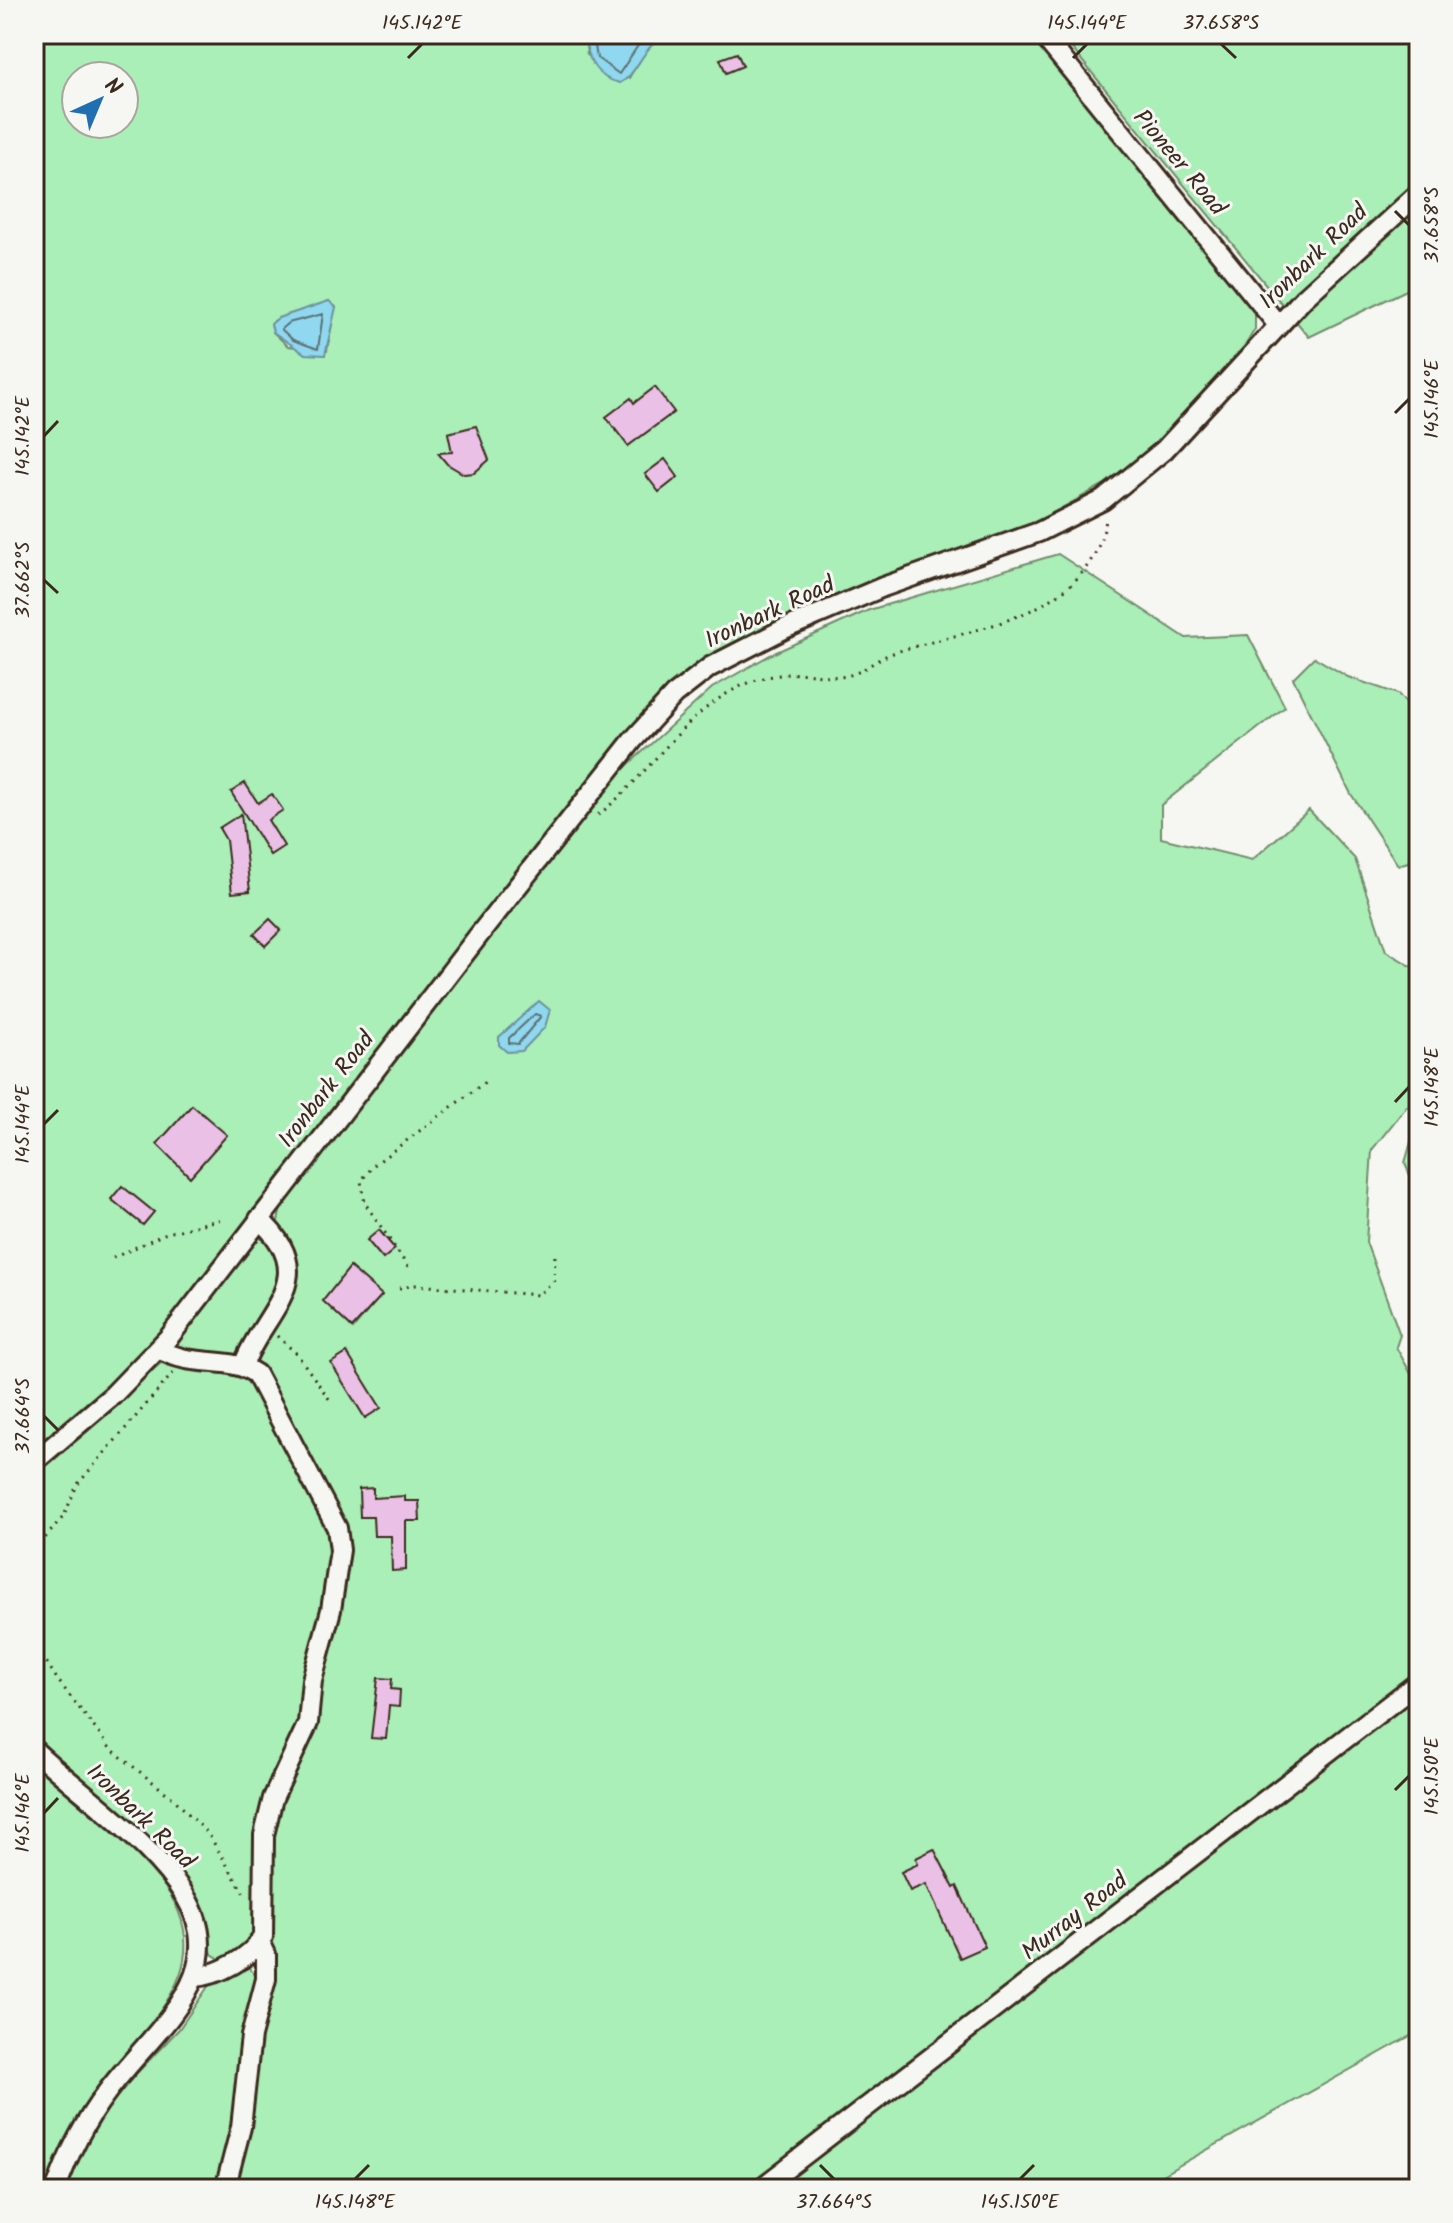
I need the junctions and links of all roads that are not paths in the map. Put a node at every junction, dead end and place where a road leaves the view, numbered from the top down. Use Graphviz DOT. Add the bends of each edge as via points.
graph roads {
  1 [pos="1042,34"];
  2 [pos="1419,193"];
  3 [pos="1278,325"];
  4 [pos="259,1219"];
  5 [pos="159,1349"];
  6 [pos="243,1366"];
  7 [pos="34,1462"];
  8 [pos="1419,1682"];
  9 [pos="34,1750"];
  10 [pos="260,1942"];
  11 [pos="195,1977"];
  12 [pos="56,2189"];
  13 [pos="225,2189"];
  14 [pos="760,2189"];
  1 -- 3 [label="street, Pioneer Road"];
  2 -- 3 [label="street, Ironbark Road"];
  3 -- 4 [label="street, Ironbark Road" via="1186,428 1108,496 1039,532 883,587 784,629 710,667 684,687 633,740"];
  4 -- 5 [label="street, Ironbark Road"];
  4 -- 6 [label="street" via="276,1239 287,1277 285,1293"];
  5 -- 6 [label="street" via="182,1360"];
  5 -- 7 [label="street, Ironbark Road"];
  6 -- 10 [label="street" via="265,1386 340,1542 306,1731 266,1822"];
  8 -- 14 [label="street, Murray Road"];
  9 -- 11 [label="street, Ironbark Road" via="176,1883 197,1926"];
  10 -- 11 [label="street" via="221,1969"];
  10 -- 13 [label="street" via="266,1954 266,1979"];
  11 -- 12 [label="street, Ironbark Road" via="178,2009 93,2110"];
}
